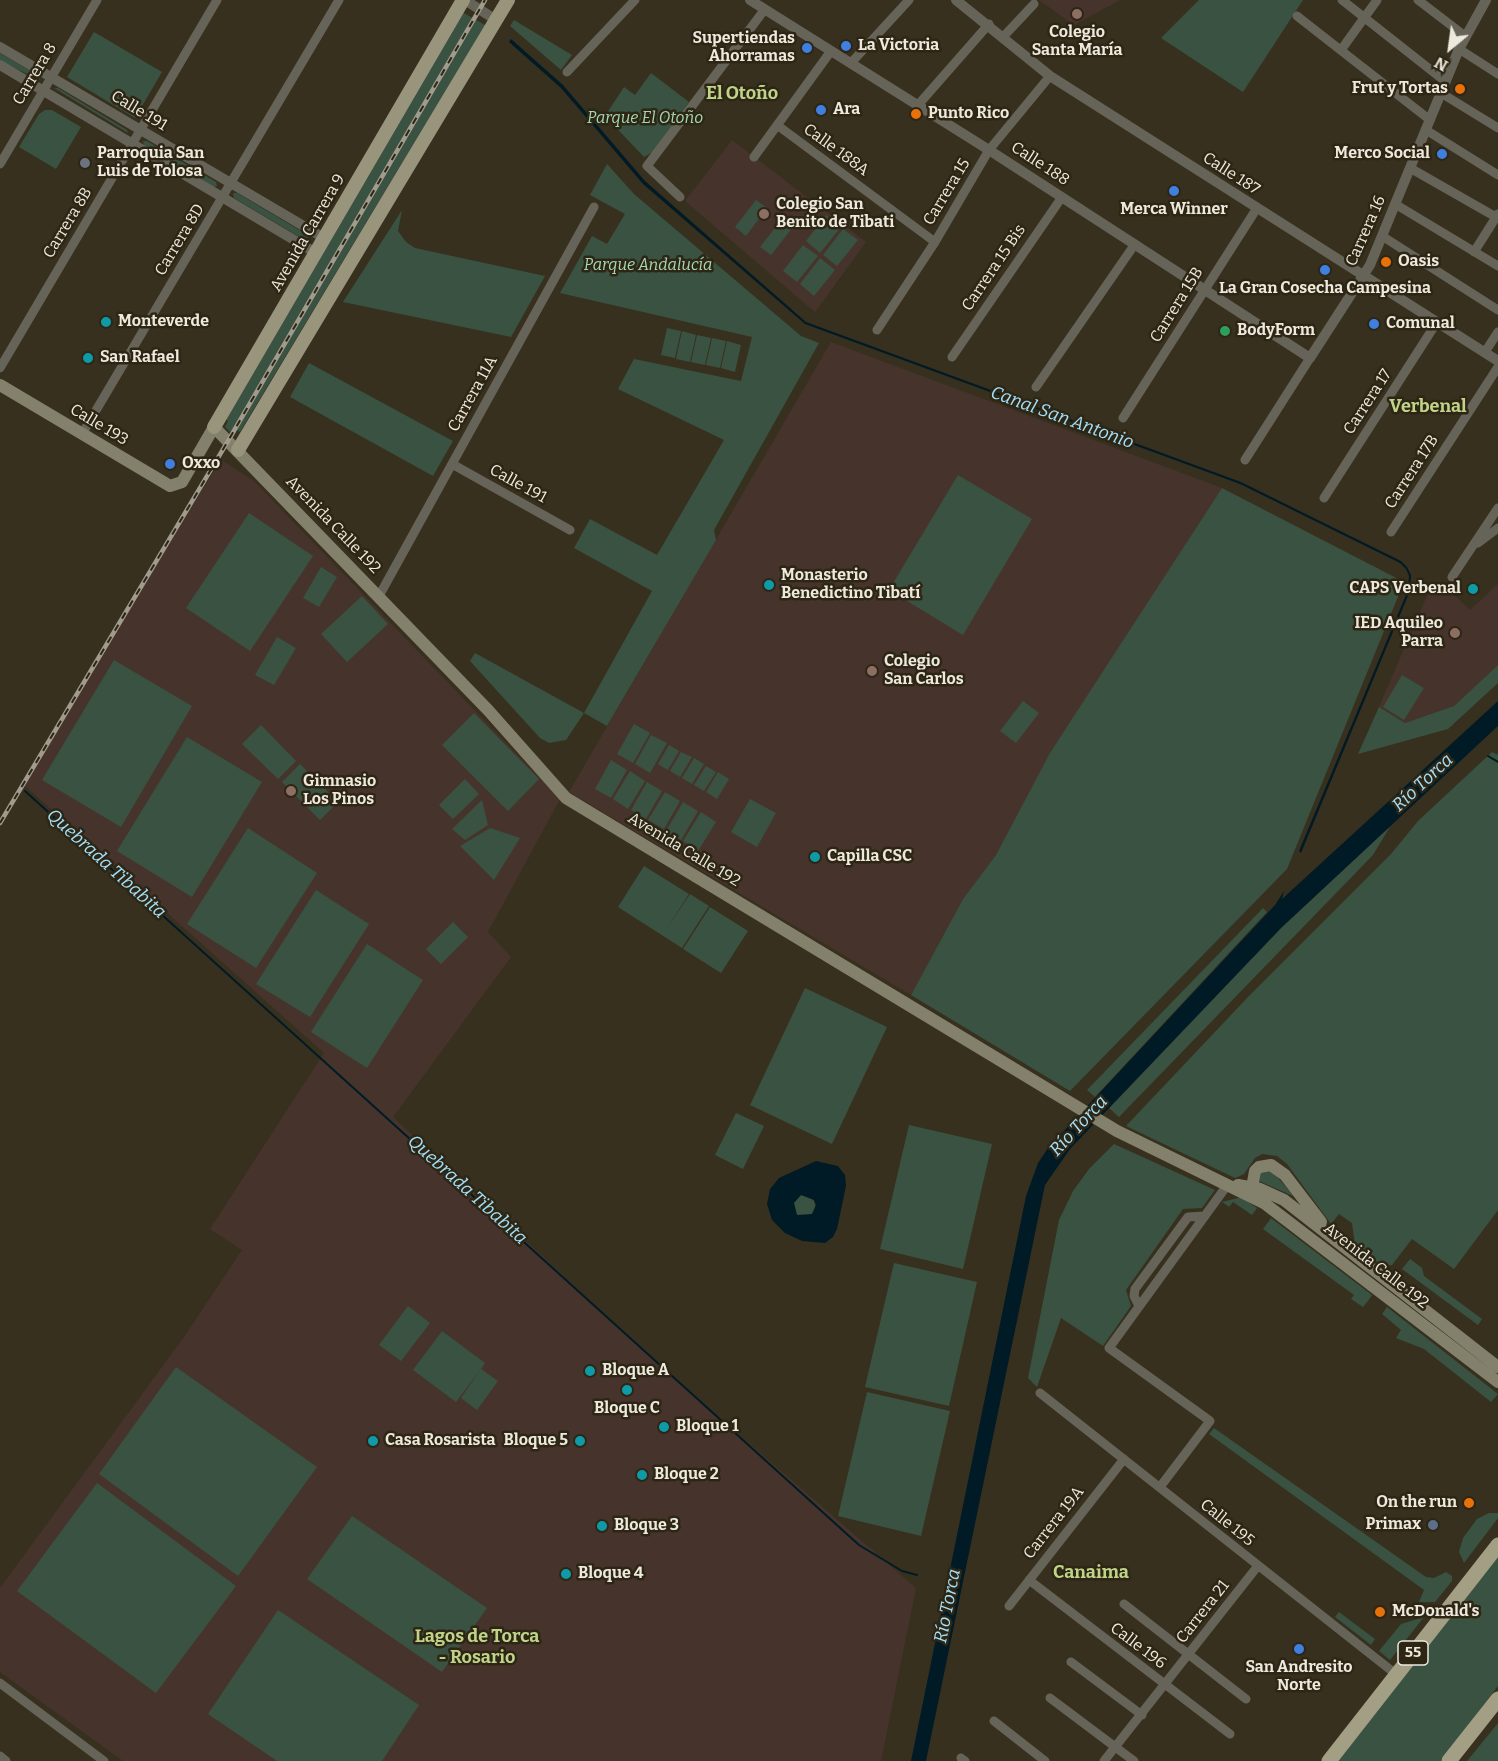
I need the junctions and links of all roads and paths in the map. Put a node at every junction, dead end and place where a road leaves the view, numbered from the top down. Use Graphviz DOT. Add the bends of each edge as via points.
graph roads {
  1 [pos="97,0"];
  2 [pos="217,0"];
  3 [pos="339,0"];
  4 [pos="464,0"];
  5 [pos="508,0"];
  6 [pos="635,0"];
  7 [pos="750,0"];
  8 [pos="909,0"];
  9 [pos="956,0"];
  10 [pos="1342,0"];
  11 [pos="1377,0"];
  12 [pos="1418,0"];
  13 [pos="1486,0"];
  14 [pos="1429,3"];
  15 [pos="1034,4"];
  16 [pos="765,9"];
  17 [pos="1297,16"];
  18 [pos="1365,18"];
  19 [pos="496,20"];
  20 [pos="988,24"];
  21 [pos="1004,36"];
  22 [pos="1465,36"];
  23 [pos="0,47"];
  24 [pos="1459,49"];
  25 [pos="1341,50"];
  26 [pos="831,51"];
  27 [pos="851,63"];
  28 [pos="0,64"];
  29 [pos="567,72"];
  30 [pos="1498,72"];
  31 [pos="1050,76"];
  32 [pos="51,77"];
  33 [pos="1446,82"];
  34 [pos="43,90"];
  35 [pos="1441,93"];
  36 [pos="918,105"];
  37 [pos="777,125"];
  38 [pos="1428,125"];
  39 [pos="1498,128"];
  40 [pos="141,130"];
  41 [pos="133,144"];
  42 [pos="990,150"];
  43 [pos="754,157"];
  44 [pos="0,164"];
  45 [pos="1410,168"];
  46 [pos="1498,175"];
  47 [pos="231,183"];
  48 [pos="680,196"];
  49 [pos="1062,196"];
  50 [pos="223,197"];
  51 [pos="1395,204"];
  52 [pos="594,207"];
  53 [pos="1257,208"];
  54 [pos="1497,216"];
  55 [pos="1382,236"];
  56 [pos="324,238"];
  57 [pos="935,242"];
  58 [pos="1135,244"];
  59 [pos="1474,252"];
  60 [pos="316,253"];
  61 [pos="1498,266"];
  62 [pos="1363,277"];
  63 [pos="1205,289"];
  64 [pos="1498,310"];
  65 [pos="1437,322"];
  66 [pos="877,330"];
  67 [pos="1498,332"];
  68 [pos="1485,352"];
  69 [pos="952,357"];
  70 [pos="1310,358"];
  71 [pos="1498,361"];
  72 [pos="1498,367"];
  73 [pos="0,368"];
  74 [pos="0,385"];
  75 [pos="1036,387"];
  76 [pos="1123,418"];
  77 [pos="214,427"];
  78 [pos="82,434"];
  79 [pos="238,450"];
  80 [pos="1245,460"];
  81 [pos="452,464"];
  82 [pos="182,482"];
  83 [pos="1324,498"];
  84 [pos="1498,508"];
  85 [pos="1498,528"];
  86 [pos="570,530"];
  87 [pos="1390,532"];
  88 [pos="1472,547"];
  89 [pos="1452,577"];
  90 [pos="379,596"];
  91 [pos="1228,1184"];
  92 [pos="1254,1187"];
  93 [pos="1264,1203"];
  94 [pos="1331,1235"];
  95 [pos="1388,1279"];
  96 [pos="1379,1290"];
  97 [pos="1498,1367"];
  98 [pos="1498,1382"];
  99 [pos="1040,1393"];
  100 [pos="1124,1459"];
  101 [pos="1160,1487"];
  102 [pos="1498,1545"];
  103 [pos="1257,1567"];
  104 [pos="1029,1581"];
  105 [pos="1124,1604"];
  106 [pos="1009,1606"];
  107 [pos="1190,1653"];
  108 [pos="1071,1662"];
  109 [pos="1397,1675"];
  110 [pos="0,1683"];
  111 [pos="1165,1685"];
  112 [pos="1050,1698"];
  113 [pos="1246,1699"];
  114 [pos="1498,1699"];
  115 [pos="1142,1715"];
  116 [pos="994,1721"];
  117 [pos="1230,1734"];
  118 [pos="1116,1747"];
  119 [pos="0,1756"];
  120 [pos="6,1761"];
  121 [pos="104,1761"];
  122 [pos="1045,1761"];
  123 [pos="1104,1761"];
  124 [pos="1134,1761"];
  125 [pos="1329,1761"];
  126 [pos="1449,1761"];
  1 -- 32 [label="street, Carrera 8"];
  2 -- 40 [label="street, Carrera 8B"];
  3 -- 47 [label="street, Carrera 8D"];
  4 -- 19 [label="street"];
  4 -- 56 [label="main road, Avenida Carrera 9"];
  5 -- 19 [label="main road"];
  6 -- 29 [label="street"];
  7 -- 16 [label="street, Calle 188"];
  8 -- 27 [label="street"];
  9 -- 20 [label="street, Calle 187"];
  10 -- 18 [label="street"];
  11 -- 18 [label="street"];
  12 -- 14 [label="street"];
  13 -- 22 [label="street, Carrera 16"];
  14 -- 22 [label="street"];
  15 -- 21 [label="street"];
  16 -- 26 [label="street, Calle 188"];
  16 -- 48 [label="street" via="647,166"];
  17 -- 25 [label="street"];
  18 -- 25 [label="street"];
  18 -- 33 [label="street"];
  19 -- 79 [label="main road"];
  20 -- 21 [label="street, Calle 187"];
  20 -- 36 [label="street"];
  21 -- 31 [label="street, Calle 187"];
  22 -- 24 [label="street, Carrera 16"];
  23 -- 32 [label="street, Calle 191"];
  24 -- 30 [label="street"];
  24 -- 33 [label="street, Carrera 16"];
  25 -- 38 [label="street"];
  26 -- 27 [label="street, Calle 188"];
  26 -- 37 [label="street"];
  27 -- 36 [label="street, Calle 188"];
  28 -- 34 [label="street, Calle 191"];
  31 -- 42 [label="street, Carrera 15"];
  31 -- 53 [label="street, Calle 187"];
  32 -- 34 [label="street, Carrera 8"];
  32 -- 40 [label="street, Calle 191"];
  33 -- 35 [label="street, Carrera 16"];
  34 -- 41 [label="street, Calle 191"];
  34 -- 44 [label="street, Carrera 8"];
  35 -- 38 [label="street, Carrera 16"];
  35 -- 39 [label="street"];
  36 -- 42 [label="street, Calle 188"];
  37 -- 43 [label="street"];
  37 -- 57 [label="street, Calle 188A"];
  38 -- 45 [label="street, Carrera 16"];
  38 -- 46 [label="street"];
  40 -- 41 [label="street, Carrera 8B"];
  40 -- 47 [label="street, Calle 191"];
  41 -- 50 [label="street, Calle 191"];
  41 -- 73 [label="street, Carrera 8B"];
  42 -- 49 [label="street, Calle 188"];
  42 -- 57 [label="street, Carrera 15"];
  45 -- 51 [label="street, Carrera 16"];
  45 -- 54 [label="street"];
  47 -- 50 [label="street, Carrera 8D"];
  47 -- 56 [label="street, Calle 191"];
  49 -- 58 [label="street, Calle 188"];
  49 -- 69 [label="street, Carrera 15 Bis"];
  50 -- 60 [label="street, Calle 191"];
  50 -- 78 [label="street, Carrera 8D"];
  51 -- 55 [label="street, Carrera 16"];
  51 -- 59 [label="street"];
  52 -- 81 [label="street, Carrera 11A"];
  53 -- 62 [label="street, Calle 187"];
  53 -- 63 [label="street, Carrera 15B"];
  54 -- 59 [label="street"];
  55 -- 62 [label="street, Carrera 16"];
  55 -- 64 [label="street"];
  56 -- 60 [label="main road, Avenida Carrera 9"];
  57 -- 66 [label="street, Carrera 15"];
  58 -- 63 [label="street, Calle 188"];
  58 -- 75 [label="street"];
  59 -- 61 [label="street"];
  60 -- 77 [label="main road, Avenida Carrera 9"];
  62 -- 65 [label="street, Calle 187"];
  62 -- 70 [label="street, Carrera 16"];
  63 -- 70 [label="street, Calle 188"];
  63 -- 76 [label="street, Carrera 15B"];
  65 -- 68 [label="street, Calle 187"];
  65 -- 83 [label="street, Carrera 17"];
  67 -- 68 [label="street"];
  68 -- 71 [label="street, Calle 187"];
  70 -- 80 [label="street, Carrera 16"];
  72 -- 87 [label="street, Carrera 17B"];
  74 -- 78 [label="main road, Calle 193"];
  77 -- 79 [label="main road, Avenida Calle 192"];
  77 -- 82 [label="main road, Avenida Carrera 9"];
  78 -- 82 [label="main road, Calle 193" via="170,486"];
  79 -- 90 [label="main road, Avenida Calle 192"];
  81 -- 86 [label="street, Calle 191"];
  81 -- 90 [label="street, Carrera 11A"];
  84 -- 88 [label="street"];
  85 -- 88 [label="street"];
  88 -- 89 [label="street"];
  90 -- 91 [label="main road, Avenida Calle 192" via="498,720 566,798 1103,1123"];
  91 -- 92 [label="main road, Avenida Calle 192"];
  91 -- 93 [label="main road, Avenida Calle 192"];
  91 -- 101 [label="street" via="1109,1348 1210,1421"];
  92 -- 93 [label="main road"];
  92 -- 94 [label="main road, Avenida Calle 192" via="1277,1196"];
  92 -- 94 [label="main road" via="1253,1176 1259,1167 1277,1168"];
  93 -- 96 [label="main road, Avenida Calle 192"];
  94 -- 95 [label="main road, Avenida Calle 192"];
  95 -- 96 [label="main road"];
  95 -- 97 [label="main road, Avenida Calle 192"];
  96 -- 98 [label="main road, Avenida Calle 192"];
  99 -- 100 [label="street, Calle 195"];
  100 -- 101 [label="street, Calle 195"];
  100 -- 104 [label="street, Carrera 19A"];
  101 -- 103 [label="street, Calle 195"];
  102 -- 109 [label="highway, 55"];
  103 -- 107 [label="street, Carrera 21"];
  103 -- 109 [label="street, Calle 195"];
  104 -- 106 [label="street, Carrera 19A"];
  104 -- 111 [label="street, Calle 196"];
  105 -- 107 [label="street"];
  107 -- 111 [label="street, Carrera 21"];
  107 -- 113 [label="street"];
  108 -- 115 [label="street"];
  109 -- 125 [label="highway, 55"];
  110 -- 121 [label="street"];
  111 -- 115 [label="street, Carrera 21"];
  111 -- 117 [label="street, Calle 196"];
  112 -- 118 [label="street"];
  114 -- 126 [label="highway"];
  115 -- 118 [label="street, Carrera 21"];
  116 -- 122 [label="street"];
  118 -- 123 [label="street, Carrera 21"];
  118 -- 124 [label="street"];
  119 -- 120 [label="street"];
}
